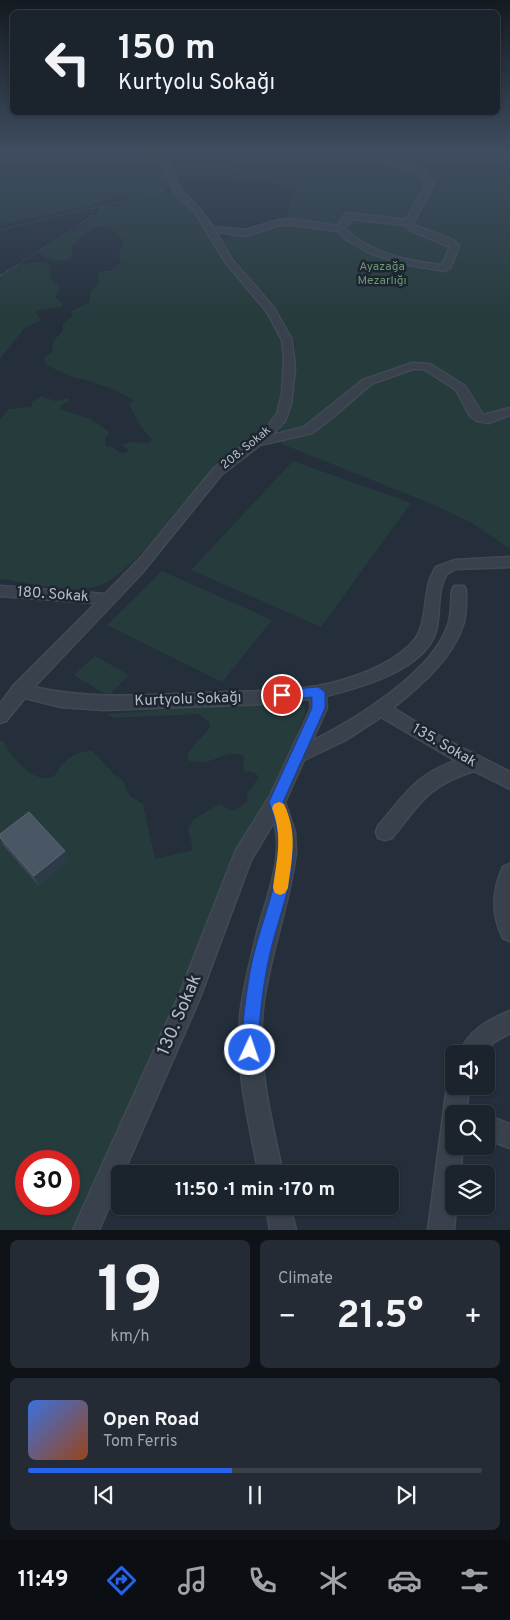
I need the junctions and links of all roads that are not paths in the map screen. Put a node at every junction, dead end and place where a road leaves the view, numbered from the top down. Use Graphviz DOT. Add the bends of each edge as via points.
graph roads {
  1 [pos="194,207"];
  2 [pos="418,207"];
  3 [pos="409,223"];
  4 [pos="209,229"];
  5 [pos="341,229"];
  6 [pos="510,411"];
  7 [pos="254,443"];
  8 [pos="510,562"];
  9 [pos="458,590"];
  10 [pos="0,591"];
  11 [pos="106,599"];
  12 [pos="20,690"];
  13 [pos="318,692"];
  14 [pos="381,708"];
  15 [pos="0,716"];
  16 [pos="297,755"];
  17 [pos="474,763"];
  18 [pos="510,781"];
  19 [pos="276,802"];
  20 [pos="385,832"];
  21 [pos="510,873"];
  22 [pos="510,931"];
  23 [pos="510,1022"];
  24 [pos="475,1045"];
  25 [pos="495,1130"];
  26 [pos="510,1136"];
  27 [pos="450,1155"];
  28 [pos="270,1165"];
  29 [pos="280,1215"];
  30 [pos="86,1230"];
  31 [pos="283,1230"];
  32 [pos="441,1230"];
  1 -- 4 [label="street, 208. Sokak"];
  2 -- 3 [label="street"];
  3 -- 5 [label="street" via="348,216"];
  3 -- 5 [label="street" via="413,228 455,246 445,268 405,263 356,242"];
  4 -- 5 [label="street" via="245,233 293,222"];
  4 -- 7 [label="street, 208. Sokak" via="232,266 263,300 281,326 290,351 283,412 279,420"];
  6 -- 7 [label="street" via="481,419 476,416 461,388 426,366 412,366 367,382 308,430"];
  7 -- 11 [label="street, 208. Sokak" via="217,472 165,538"];
  8 -- 13 [label="street, Kurtyolu Sokağı" via="448,566 436,577 426,637 404,658 356,683"];
  9 -- 14 [label="street" via="456,625 449,638 427,667"];
  10 -- 11 [label="street, 180. Sokak"];
  11 -- 12 [label="street, 208. Sokak"];
  12 -- 13 [label="street, Kurtyolu Sokağı" via="61,700 104,703"];
  12 -- 15 [label="street, 208. Sokak"];
  13 -- 16 [label="street" via="319,708"];
  14 -- 16 [label="street" via="332,741"];
  14 -- 17 [label="street, 135. Sokak"];
  16 -- 19 [label="street"];
  17 -- 18 [label="street, 135. Sokak"];
  17 -- 20 [label="street" via="443,773 424,785"];
  19 -- 28 [label="street" via="284,822 286,856 260,962 252,1009 250,1050 254,1094"];
  19 -- 30 [label="street, 130. Sokak" via="243,856 188,1000"];
  21 -- 22 [label="street" via="502,900"];
  23 -- 24 [label="street" via="494,1029"];
  25 -- 26 [label="street"];
  27 -- 32 [label="street"];
  29 -- 31 [label="street"];
}
